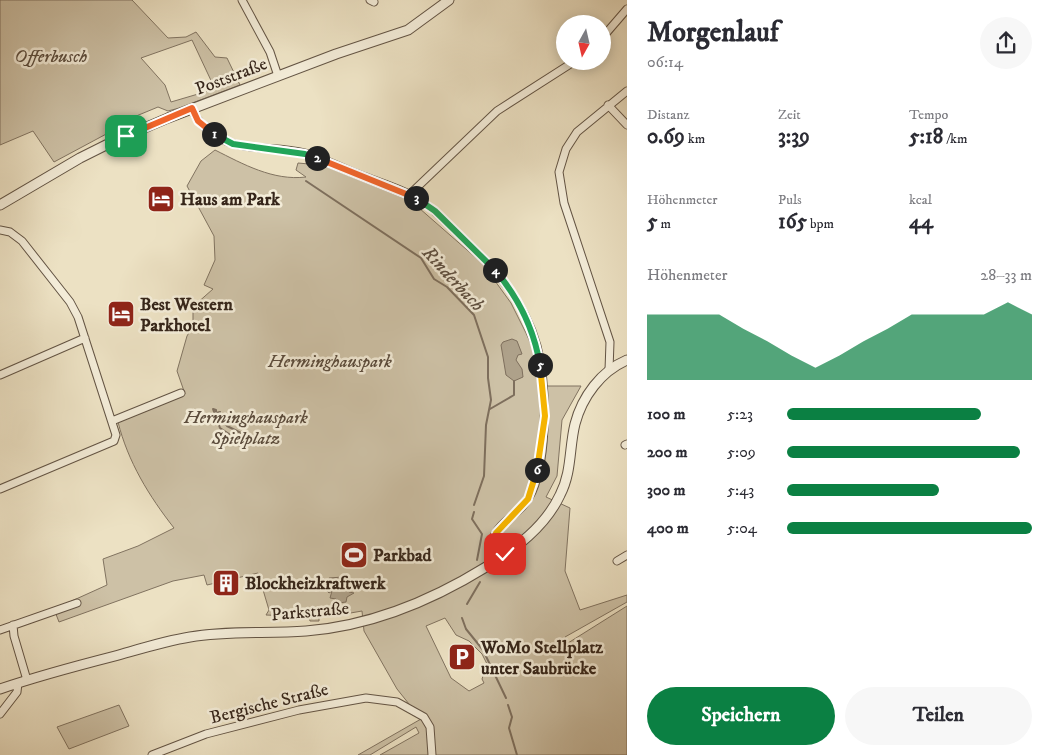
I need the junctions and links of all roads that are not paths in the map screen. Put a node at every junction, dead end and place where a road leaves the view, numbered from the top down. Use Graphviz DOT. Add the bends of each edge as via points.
graph roads {
  1 [pos="242,0"];
  2 [pos="449,0"];
  3 [pos="627,9"];
  4 [pos="611,28"];
  5 [pos="561,70"];
  6 [pos="278,76"];
  7 [pos="627,91"];
  8 [pos="608,105"];
  9 [pos="192,108"];
  10 [pos="627,125"];
  11 [pos="410,194"];
  12 [pos="0,205"];
  13 [pos="0,230"];
  14 [pos="85,338"];
  15 [pos="627,360"];
  16 [pos="609,370"];
  17 [pos="0,375"];
  18 [pos="181,393"];
  19 [pos="112,421"];
  20 [pos="1,486"];
  21 [pos="496,533"];
  22 [pos="505,554"];
  23 [pos="627,555"];
  24 [pos="616,561"];
  25 [pos="492,563"];
  26 [pos="77,602"];
  27 [pos="13,626"];
  28 [pos="0,630"];
  29 [pos="23,681"];
  30 [pos="0,689"];
  31 [pos="0,714"];
  32 [pos="152,755"];
  33 [pos="432,755"];
  1 -- 6 [label="street" via="270,52"];
  2 -- 6 [label="street, Poststraße" via="408,30"];
  3 -- 4 [label="street"];
  5 -- 11 [label="street" via="497,111"];
  6 -- 9 [label="street, Poststraße"];
  7 -- 8 [label="street"];
  8 -- 10 [label="street"];
  8 -- 16 [label="street" via="571,140 563,156 559,180 610,342"];
  9 -- 11 [label="street" via="194,116 204,127 233,144 305,154"];
  9 -- 12 [label="street, Poststraße" via="80,158"];
  11 -- 21 [label="street" via="435,211 499,274 528,322 537,348 545,416 534,485 524,504 503,522"];
  13 -- 14 [label="street" via="10,232 26,245 70,302"];
  14 -- 17 [label="street"];
  14 -- 19 [label="street"];
  15 -- 16 [label="street, Parkstraße"];
  16 -- 22 [label="street, Parkstraße" via="581,408 575,424 567,478 560,496 548,516 531,534"];
  18 -- 19 [label="street"];
  19 -- 20 [label="street" via="116,435 112,442"];
  21 -- 22 [label="street"];
  21 -- 25 [label="street" via="490,542"];
  22 -- 25 [label="street, Parkstraße"];
  23 -- 24 [label="street"];
  25 -- 29 [label="street, Parkstraße" via="419,602 354,624 305,631 252,631 191,637"];
  26 -- 27 [label="street"];
  27 -- 28 [label="street"];
  27 -- 29 [label="street"];
  29 -- 30 [label="street, Parkstraße"];
  29 -- 31 [label="street"];
  32 -- 33 [label="street, Bergische Straße" via="206,734 350,699 366,698 397,702 424,717 429,724"];
}
